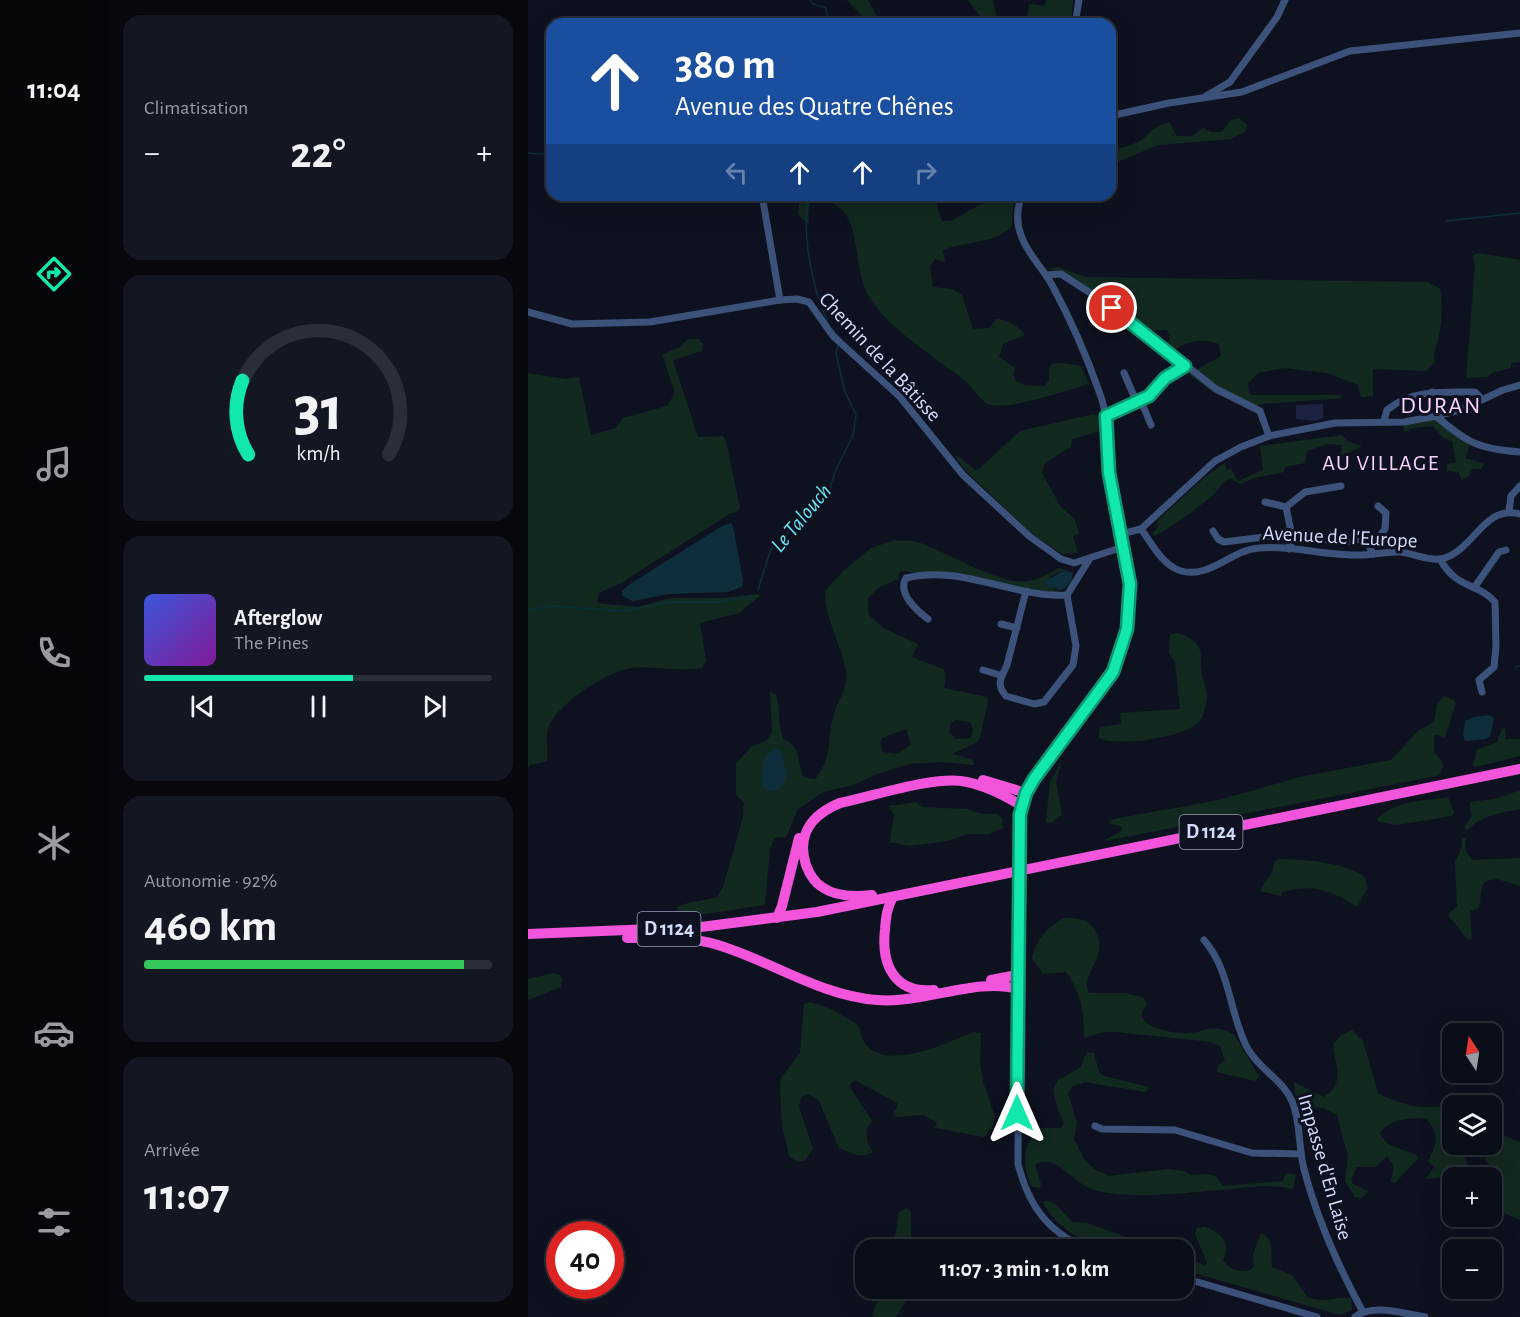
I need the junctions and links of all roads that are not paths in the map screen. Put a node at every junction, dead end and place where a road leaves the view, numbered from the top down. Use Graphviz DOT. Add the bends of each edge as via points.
graph roads {
  1 [pos="1079,0"];
  2 [pos="1285,0"];
  3 [pos="1076,18"];
  4 [pos="1520,33"];
  5 [pos="1195,100"];
  6 [pos="1116,115"];
  7 [pos="763,201"];
  8 [pos="1020,201"];
  9 [pos="1046,275"];
  10 [pos="780,300"];
  11 [pos="528,312"];
  12 [pos="1185,366"];
  13 [pos="1124,373"];
  14 [pos="1520,386"];
  15 [pos="1432,392"];
  16 [pos="1482,399"];
  17 [pos="1139,401"];
  18 [pos="1434,404"];
  19 [pos="1106,416"];
  20 [pos="1436,416"];
  21 [pos="1384,420"];
  22 [pos="1151,425"];
  23 [pos="1269,436"];
  24 [pos="1520,452"];
  25 [pos="1341,486"];
  26 [pos="1520,486"];
  27 [pos="1265,502"];
  28 [pos="1377,506"];
  29 [pos="1286,507"];
  30 [pos="1509,511"];
  31 [pos="1520,514"];
  32 [pos="1142,529"];
  33 [pos="1213,531"];
  34 [pos="1121,534"];
  35 [pos="1292,536"];
  36 [pos="1123,547"];
  37 [pos="1289,549"];
  38 [pos="1506,550"];
  39 [pos="1372,551"];
  40 [pos="1440,559"];
  41 [pos="1089,560"];
  42 [pos="1474,588"];
  43 [pos="1026,591"];
  44 [pos="1067,595"];
  45 [pos="928,619"];
  46 [pos="1001,624"];
  47 [pos="1017,627"];
  48 [pos="983,670"];
  49 [pos="1000,675"];
  50 [pos="1482,692"];
  51 [pos="1520,769"];
  52 [pos="1026,793"];
  53 [pos="1022,806"];
  54 [pos="897,896"];
  55 [pos="777,918"];
  56 [pos="562,933"];
  57 [pos="528,934"];
  58 [pos="1204,940"];
  59 [pos="1017,975"];
  60 [pos="1017,988"];
  61 [pos="1095,1126"];
  62 [pos="1301,1154"];
  63 [pos="1068,1239"];
  64 [pos="1194,1281"];
  65 [pos="1363,1312"];
  66 [pos="1317,1317"];
  67 [pos="1355,1317"];
  68 [pos="1425,1317"];
  1 -- 3 [label="street"];
  2 -- 5 [label="street" via="1230,82"];
  4 -- 5 [label="street" via="1350,51 1258,88"];
  5 -- 6 [label="street"];
  7 -- 10 [label="street"];
  8 -- 9 [label="street" via="1020,234"];
  9 -- 12 [label="street" via="1061,274 1112,308"];
  9 -- 19 [label="street" via="1068,315"];
  10 -- 11 [label="street, Chemin de la Bâtisse" via="650,322 572,324"];
  10 -- 41 [label="street, Chemin de la Bâtisse" via="809,302 833,336 900,397 951,462 1029,536 1061,559 1074,563"];
  12 -- 17 [label="street"];
  12 -- 23 [label="street" via="1216,389 1260,411"];
  13 -- 17 [label="street"];
  14 -- 16 [label="street"];
  15 -- 16 [label="street" via="1475,392"];
  15 -- 18 [label="street"];
  15 -- 21 [label="street" via="1393,405"];
  16 -- 20 [label="street"];
  17 -- 19 [label="street"];
  17 -- 22 [label="street"];
  19 -- 34 [label="street" via="1109,473"];
  20 -- 21 [label="street" via="1404,422"];
  20 -- 24 [label="street" via="1455,433 1479,446"];
  21 -- 23 [label="street" via="1325,424"];
  23 -- 32 [label="street" via="1215,461"];
  25 -- 29 [label="street" via="1305,492"];
  26 -- 30 [label="street" via="1510,498"];
  27 -- 29 [label="street"];
  28 -- 39 [label="street" via="1386,513 1386,526"];
  29 -- 35 [label="street"];
  30 -- 31 [label="street"];
  30 -- 40 [label="street, Avenue de l'Europe" via="1497,514 1463,546"];
  32 -- 34 [label="street"];
  32 -- 37 [label="street, Avenue de l'Europe" via="1164,561 1189,572 1211,568 1248,549"];
  33 -- 35 [label="street" via="1224,542"];
  34 -- 36 [label="street"];
  35 -- 37 [label="street"];
  35 -- 39 [label="street" via="1348,542 1360,539"];
  36 -- 41 [label="street"];
  36 -- 52 [label="street" via="1130,601 1118,660 1107,682"];
  37 -- 39 [label="street, Avenue de l'Europe" via="1345,555"];
  38 -- 42 [label="street" via="1499,552"];
  39 -- 40 [label="street, Avenue de l'Europe"];
  40 -- 42 [label="street" via="1450,575"];
  41 -- 44 [label="street"];
  42 -- 50 [label="street" via="1495,605 1494,667 1479,680"];
  43 -- 44 [label="street"];
  43 -- 45 [label="street" via="945,575 906,578 904,586 909,600"];
  43 -- 47 [label="street"];
  44 -- 49 [label="street" via="1077,654 1048,699 1034,704 1006,696"];
  46 -- 47 [label="street"];
  47 -- 49 [label="street" via="1007,665"];
  48 -- 49 [label="street"];
  51 -- 54 [label="highway, D 1124"];
  52 -- 53 [label="street"];
  52 -- 55 [label="highway" via="940,775 834,798 809,815 802,827"];
  53 -- 54 [label="highway" via="967,782 946,780 840,803 814,819 806,831 803,856 809,874 822,887 840,895 891,892"];
  53 -- 59 [label="street, bridge"];
  54 -- 55 [label="highway, D 1124"];
  54 -- 59 [label="highway" via="888,907 884,953 894,975 905,986 934,990"];
  55 -- 56 [label="highway, D 1124" via="658,930"];
  56 -- 57 [label="highway, D 1124"];
  56 -- 60 [label="highway" via="576,938 678,938 707,943 836,992 876,1000 915,1000 991,985"];
  58 -- 62 [label="street, Impasse d'En Laïse" via="1222,969 1249,1052 1292,1100"];
  59 -- 60 [label="street"];
  60 -- 63 [label="street" via="1018,1164 1035,1209"];
  61 -- 62 [label="street" via="1175,1130 1252,1153"];
  62 -- 65 [label="street, Impasse d'En Laïse" via="1330,1247"];
  64 -- 66 [label="street"];
  65 -- 67 [label="street"];
  65 -- 68 [label="street"];
}
